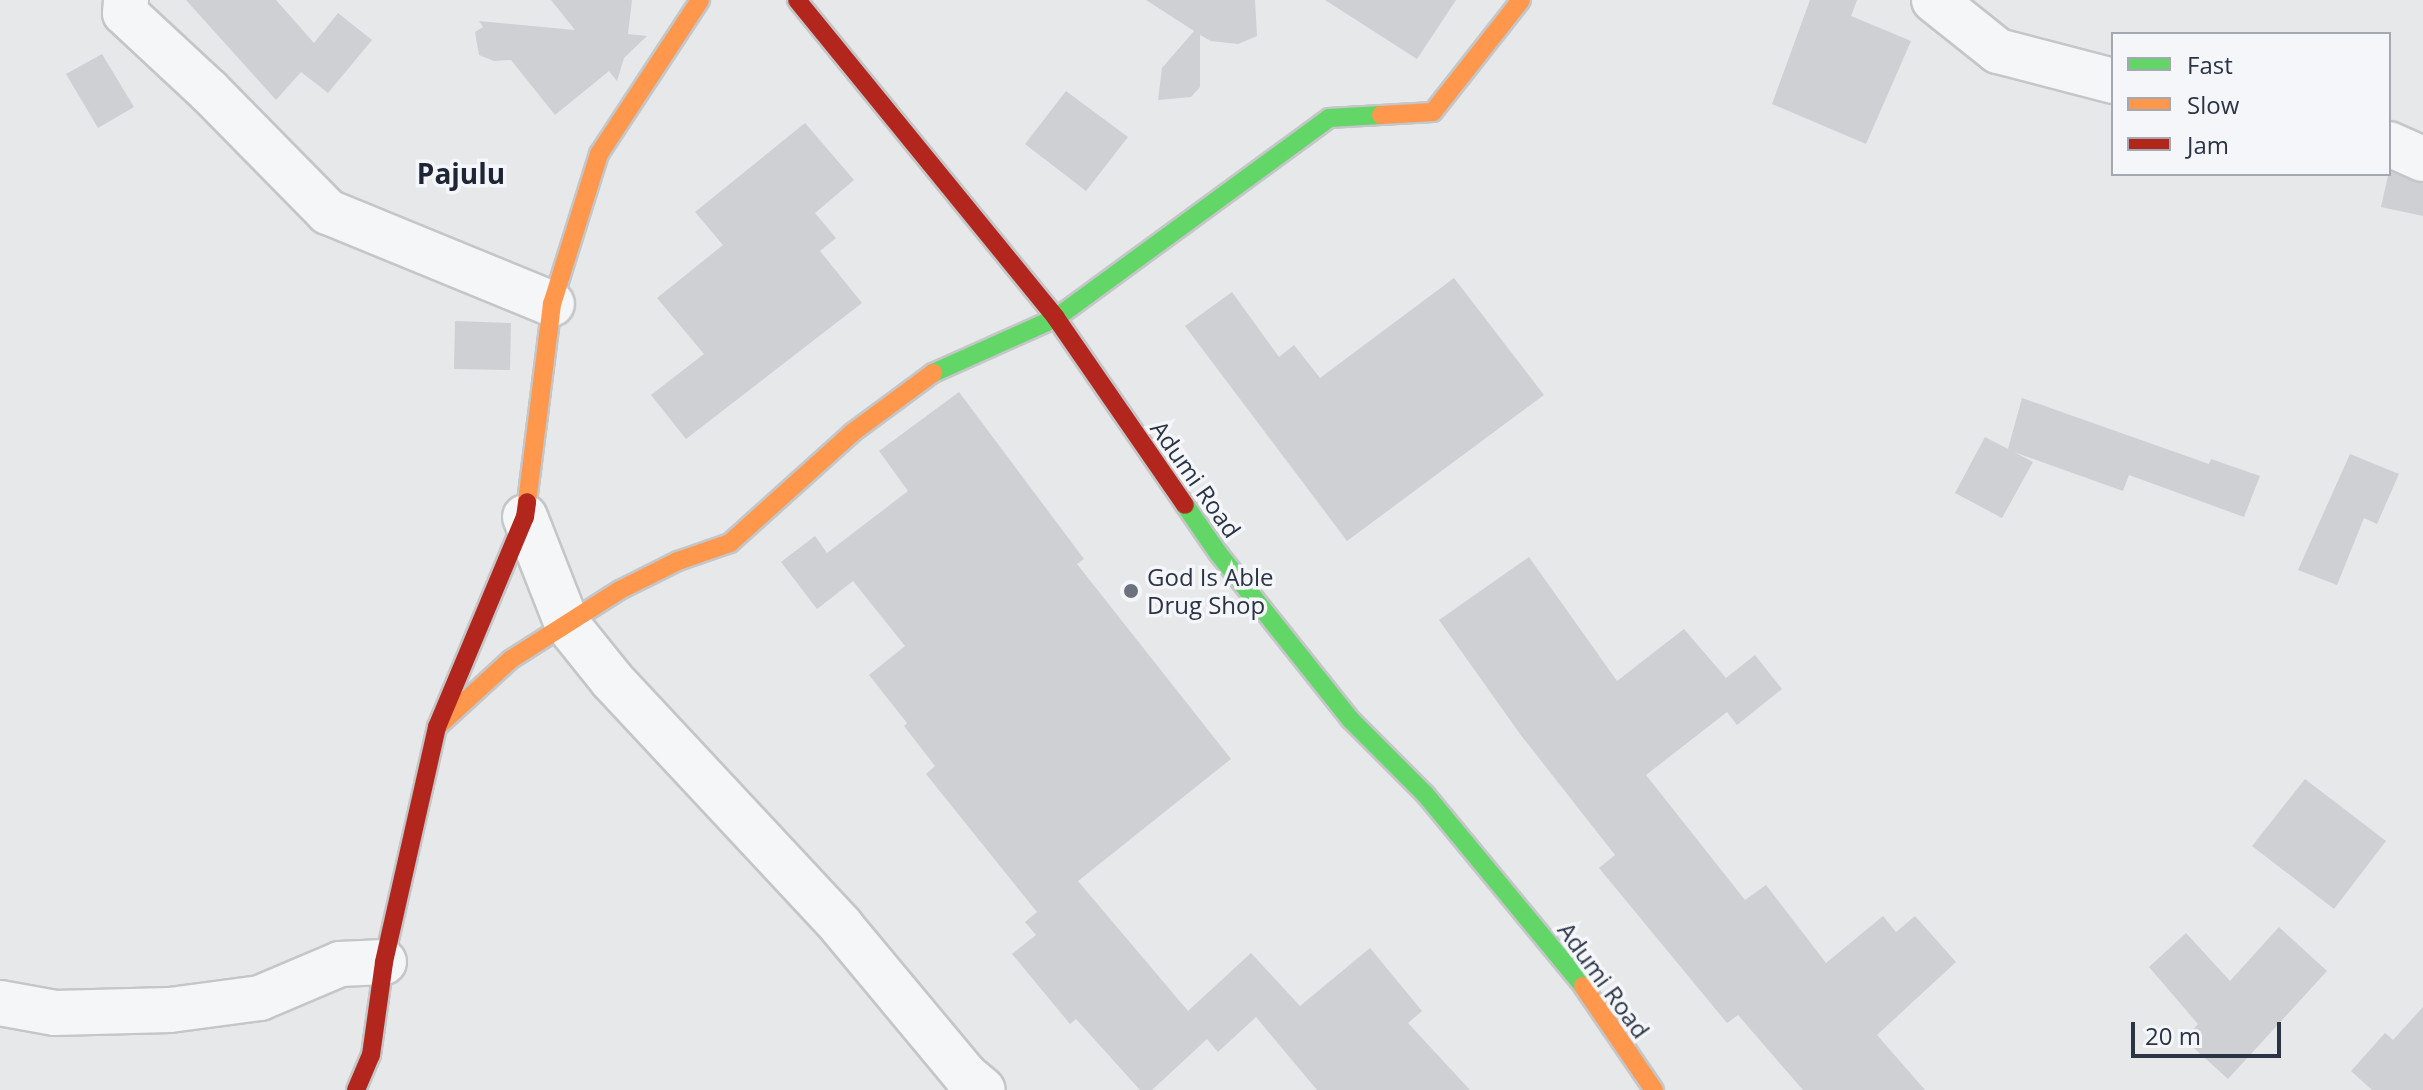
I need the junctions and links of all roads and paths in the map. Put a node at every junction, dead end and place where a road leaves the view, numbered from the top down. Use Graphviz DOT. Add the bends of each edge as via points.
graph roads {
  1 [pos="126,0"];
  2 [pos="700,0"];
  3 [pos="797,0"];
  4 [pos="1521,0"];
  5 [pos="1934,0"];
  6 [pos="2111,80"];
  7 [pos="2391,145"];
  8 [pos="2423,159"];
  9 [pos="552,304"];
  10 [pos="1056,318"];
  11 [pos="525,517"];
  12 [pos="567,624"];
  13 [pos="437,727"];
  14 [pos="384,962"];
  15 [pos="0,1003"];
  16 [pos="356,1090"];
  17 [pos="983,1090"];
  18 [pos="1654,1090"];
  1 -- 9 [label="street" via="125,13 328,212"];
  2 -- 9 [label="street" via="599,154"];
  3 -- 10 [label="street, Adumi Road"];
  4 -- 10 [label="street" via="1433,112 1329,118"];
  5 -- 6 [label="street" via="1998,51"];
  7 -- 8 [label="street"];
  9 -- 11 [label="street"];
  10 -- 12 [label="street" via="922,378 730,543 678,561"];
  10 -- 18 [label="street, Adumi Road" via="1218,553 1350,719 1425,794 1573,972"];
  11 -- 12 [label="street"];
  11 -- 13 [label="street"];
  12 -- 13 [label="street" via="510,660"];
  12 -- 17 [label="street"];
  13 -- 14 [label="street"];
  14 -- 15 [label="street" via="340,964 260,998 170,1010 55,1013"];
  14 -- 16 [label="street" via="371,1055"];
}
